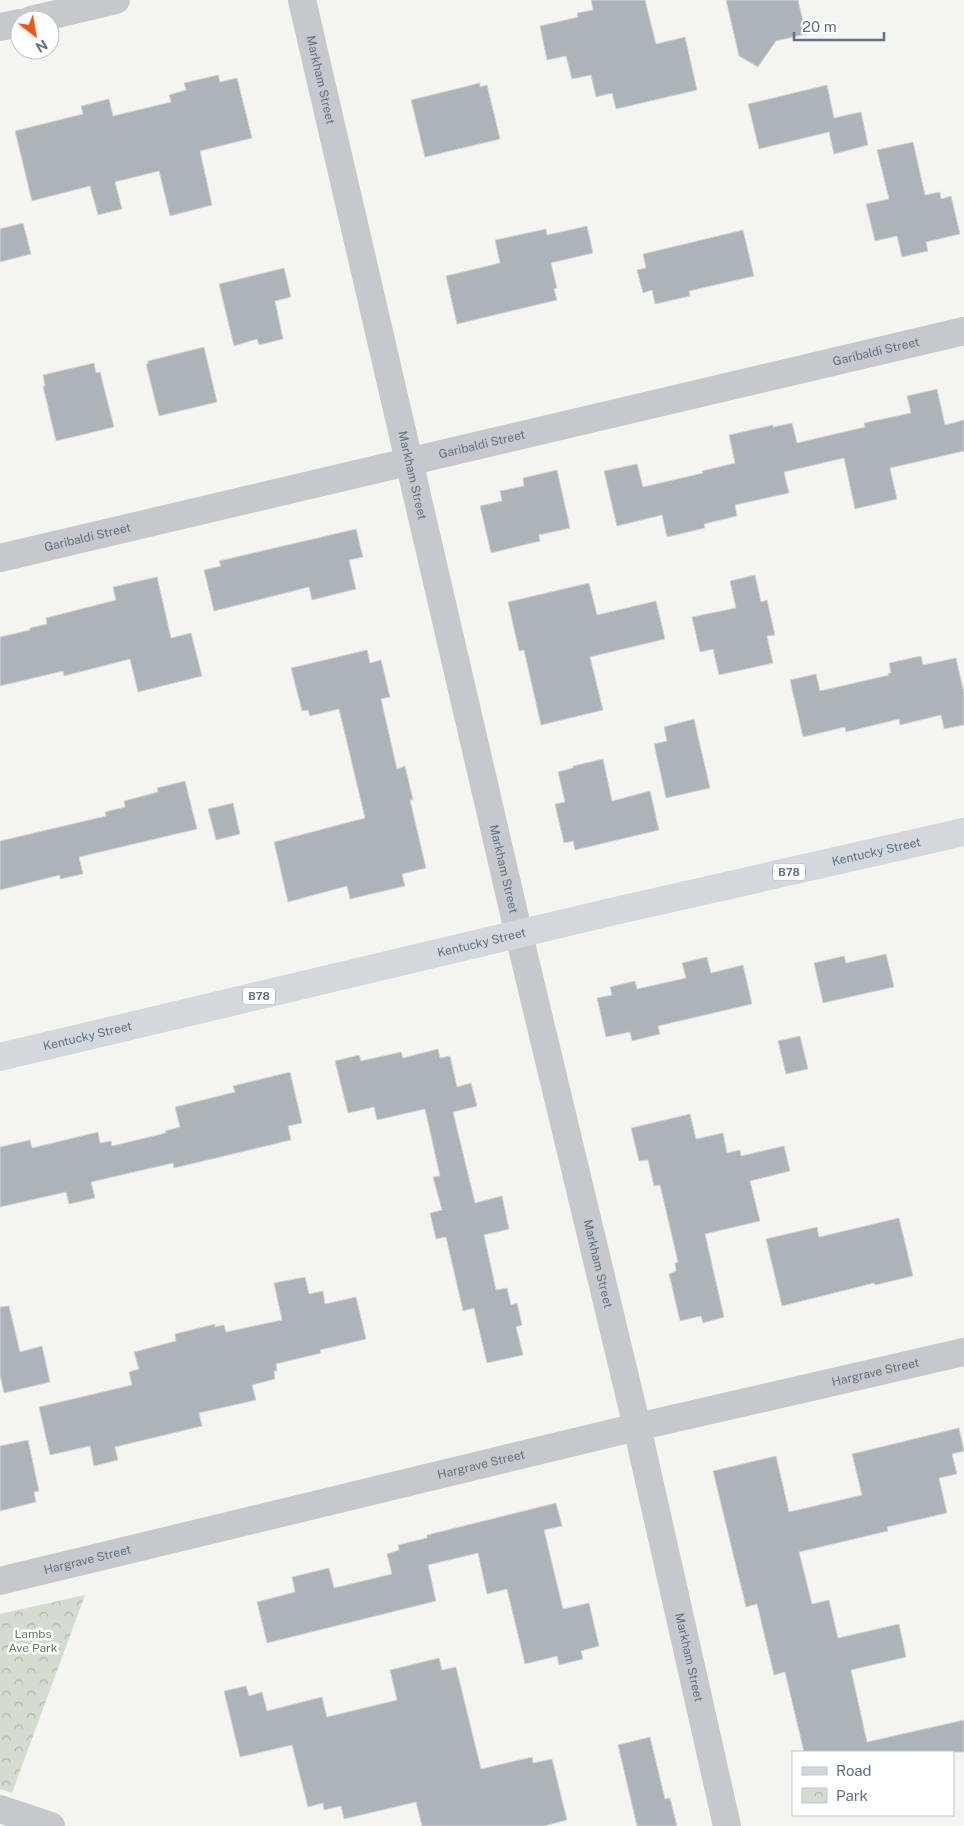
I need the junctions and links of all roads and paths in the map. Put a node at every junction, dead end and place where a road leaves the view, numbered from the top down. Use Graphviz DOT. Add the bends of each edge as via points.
graph roads {
  1 [pos="116,0"];
  2 [pos="302,0"];
  3 [pos="60,13"];
  4 [pos="964,331"];
  5 [pos="408,461"];
  6 [pos="0,558"];
  7 [pos="964,832"];
  8 [pos="519,935"];
  9 [pos="0,1057"];
  10 [pos="964,1352"];
  11 [pos="637,1427"];
  12 [pos="0,1581"];
  13 [pos="0,1809"];
  14 [pos="51,1826"];
  15 [pos="727,1826"];
  1 -- 3 [label="street"];
  2 -- 5 [label="street, Markham Street"];
  4 -- 5 [label="street, Garibaldi Street"];
  5 -- 6 [label="street, Garibaldi Street"];
  5 -- 8 [label="street, Markham Street"];
  7 -- 8 [label="main road, Kentucky Street / B78"];
  8 -- 9 [label="main road, Kentucky Street / B78"];
  8 -- 11 [label="street, Markham Street"];
  10 -- 11 [label="street, Hargrave Street"];
  11 -- 12 [label="street, Hargrave Street"];
  11 -- 15 [label="street, Markham Street"];
  13 -- 14 [label="street"];
}
